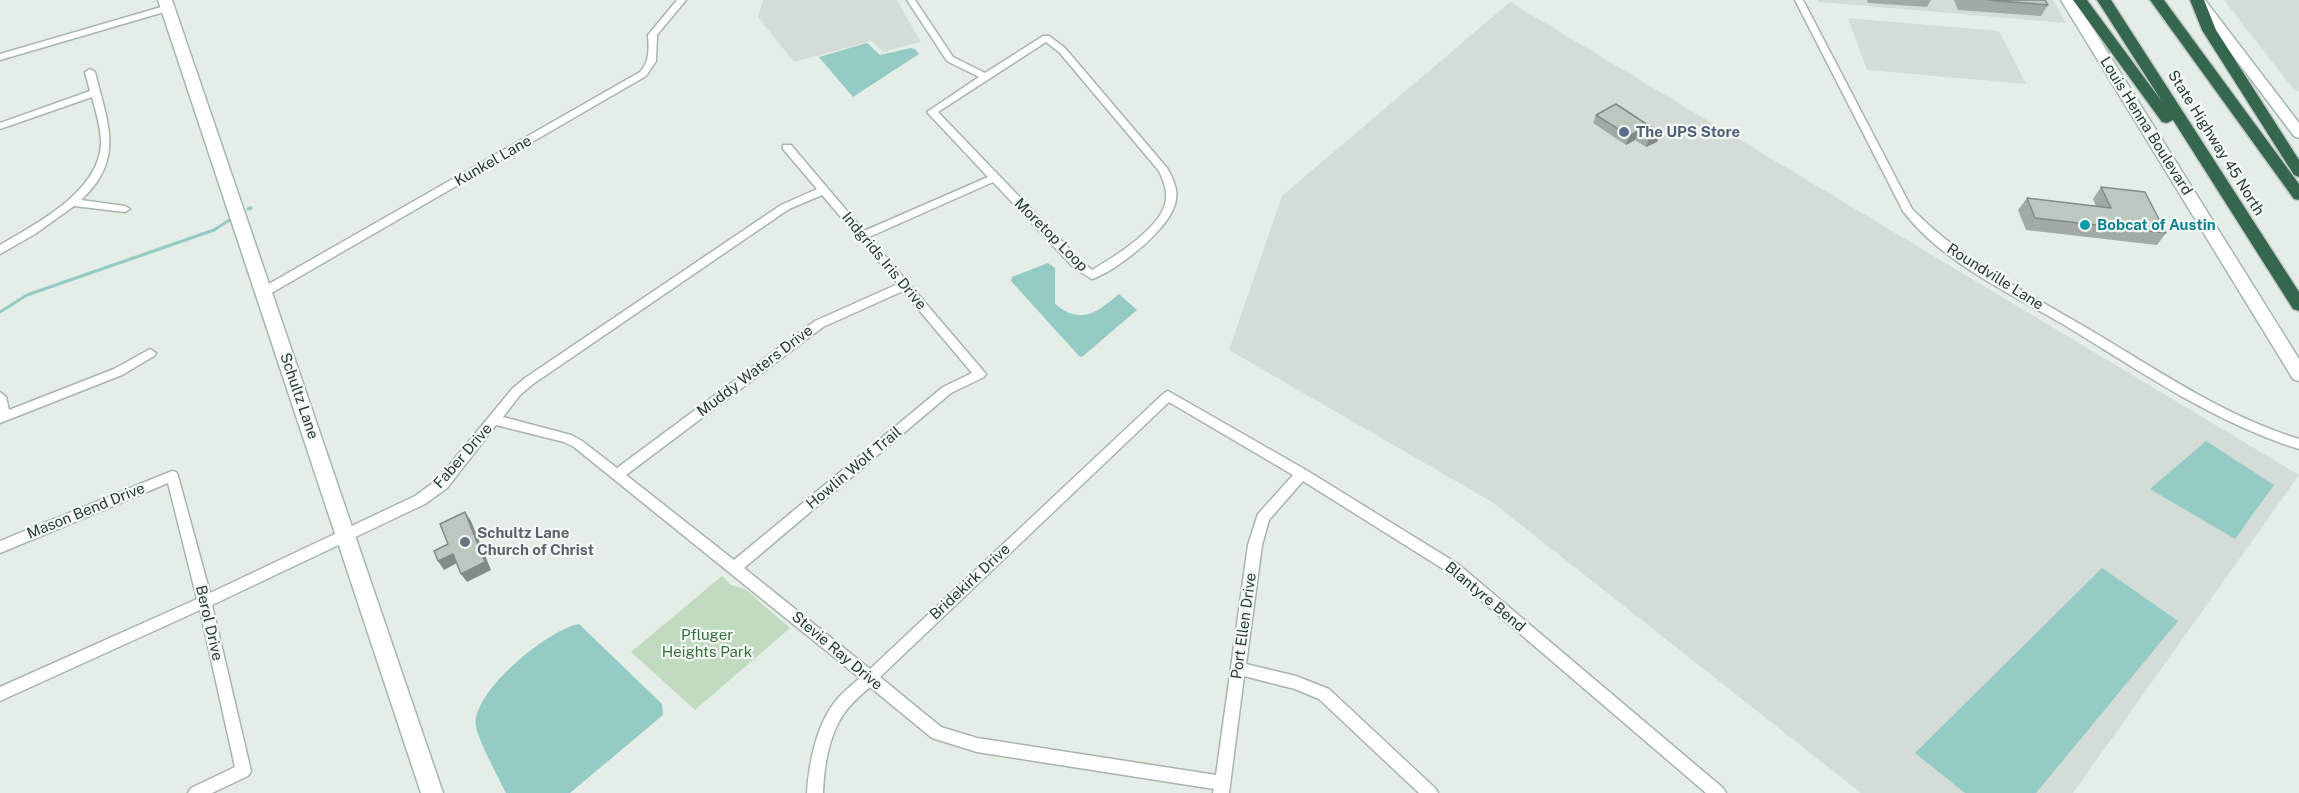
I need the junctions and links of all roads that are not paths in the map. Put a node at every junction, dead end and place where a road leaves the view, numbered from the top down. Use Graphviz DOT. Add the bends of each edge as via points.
graph roads {
  1 [pos="682,0"];
  2 [pos="911,0"];
  3 [pos="1799,0"];
  4 [pos="2068,0"];
  5 [pos="2080,0"];
  6 [pos="2104,0"];
  7 [pos="2157,0"];
  8 [pos="2198,0"];
  9 [pos="166,4"];
  10 [pos="0,57"];
  11 [pos="90,72"];
  12 [pos="985,77"];
  13 [pos="95,93"];
  14 [pos="0,126"];
  15 [pos="2299,134"];
  16 [pos="787,147"];
  17 [pos="2299,172"];
  18 [pos="994,178"];
  19 [pos="824,190"];
  20 [pos="2299,195"];
  21 [pos="72,202"];
  22 [pos="125,209"];
  23 [pos="2246,224"];
  24 [pos="862,236"];
  25 [pos="0,250"];
  26 [pos="904,286"];
  27 [pos="264,292"];
  28 [pos="2299,305"];
  29 [pos="150,353"];
  30 [pos="980,374"];
  31 [pos="2299,374"];
  32 [pos="1168,396"];
  33 [pos="0,397"];
  34 [pos="2,417"];
  35 [pos="494,420"];
  36 [pos="2299,444"];
  37 [pos="1302,474"];
  38 [pos="617,475"];
  39 [pos="172,476"];
  40 [pos="346,536"];
  41 [pos="0,547"];
  42 [pos="733,569"];
  43 [pos="205,602"];
  44 [pos="1238,668"];
  45 [pos="869,677"];
  46 [pos="0,694"];
  47 [pos="1221,788"];
  48 [pos="196,793"];
  49 [pos="432,793"];
  50 [pos="815,793"];
  51 [pos="1430,793"];
  52 [pos="1718,793"];
  1 -- 27 [label="street, Kunkel Lane" via="652,35 652,65 643,74"];
  2 -- 12 [label="street" via="950,58"];
  3 -- 36 [label="street, Roundville Lane" via="1908,211 1933,237 1981,270 2247,427"];
  4 -- 31 [label="street, Louis Henna Boulevard"];
  5 -- 23 [label="highway"];
  6 -- 23 [label="highway, State Highway 45 North"];
  7 -- 20 [label="highway, State Highway 45 North"];
  8 -- 15 [label="street"];
  8 -- 17 [label="highway" via="2209,30"];
  9 -- 10 [label="street"];
  9 -- 27 [label="street, Schultz Lane"];
  11 -- 13 [label="street"];
  12 -- 18 [label="street, Moretop Loop" via="932,112"];
  12 -- 18 [label="street, Moretop Loop" via="1046,38 1062,50 1163,170 1171,186 1171,204 1157,226 1092,275"];
  13 -- 14 [label="street"];
  13 -- 21 [label="street" via="106,148 94,177"];
  16 -- 19 [label="street, Indgrids Iris Drive"];
  18 -- 24 [label="street"];
  19 -- 24 [label="street, Indgrids Iris Drive"];
  19 -- 35 [label="street, Faber Drive" via="785,207 529,381"];
  21 -- 22 [label="street"];
  21 -- 25 [label="street"];
  23 -- 28 [label="highway, State Highway 45 North"];
  24 -- 26 [label="street, Indgrids Iris Drive"];
  26 -- 30 [label="street, Indgrids Iris Drive"];
  26 -- 38 [label="street, Muddy Waters Drive" via="819,324"];
  27 -- 40 [label="street, Schultz Lane"];
  29 -- 34 [label="street" via="118,372"];
  30 -- 42 [label="street, Howlin Wolf Trail" via="947,390"];
  32 -- 37 [label="street, Blantyre Bend"];
  32 -- 45 [label="street, Bridekirk Drive"];
  33 -- 34 [label="street"];
  35 -- 38 [label="street, Stevie Ray Drive" via="567,438"];
  35 -- 40 [label="street, Faber Drive" via="442,484 410,506"];
  37 -- 44 [label="street, Port Ellen Drive" via="1263,518 1254,545"];
  37 -- 52 [label="street, Blantyre Bend" via="1453,568"];
  38 -- 42 [label="street, Stevie Ray Drive"];
  39 -- 41 [label="street, Mason Bend Drive"];
  39 -- 43 [label="street, Berol Drive"];
  40 -- 43 [label="street, Faber Drive"];
  40 -- 49 [label="street, Schultz Lane"];
  42 -- 45 [label="street, Stevie Ray Drive"];
  43 -- 46 [label="street, Faber Drive"];
  43 -- 48 [label="street, Berol Drive" via="243,771"];
  44 -- 47 [label="street, Port Ellen Drive"];
  44 -- 51 [label="street" via="1324,694"];
  45 -- 47 [label="street, Stevie Ray Drive" via="937,733 956,740"];
  45 -- 50 [label="street, Bridekirk Drive" via="832,719 824,738"];
}
